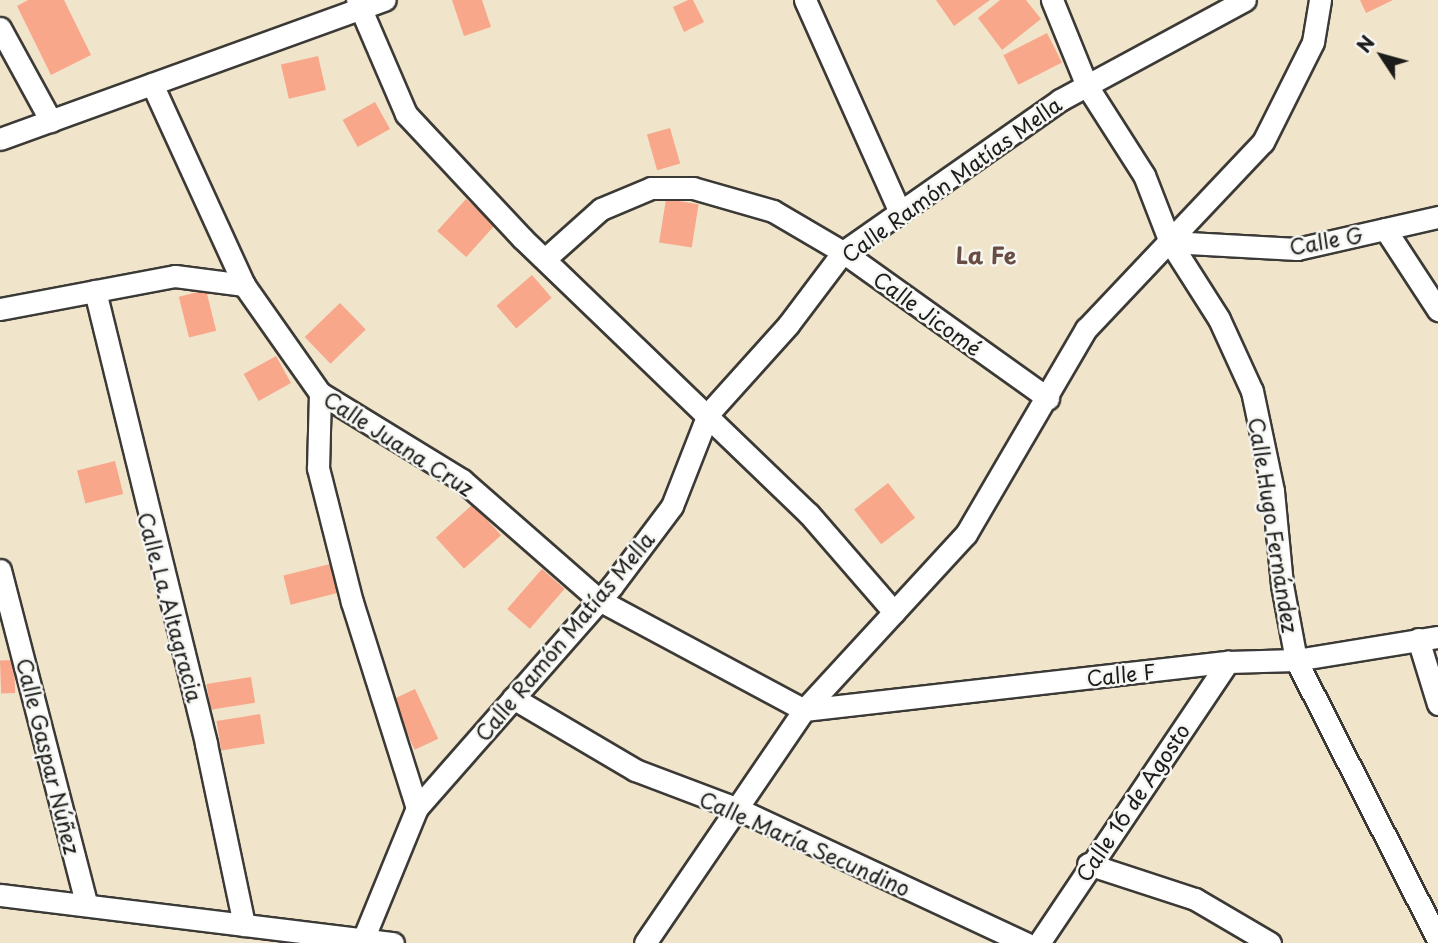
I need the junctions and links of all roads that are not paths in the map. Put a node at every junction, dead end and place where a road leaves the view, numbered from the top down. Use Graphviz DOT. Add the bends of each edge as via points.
graph roads {
  1 [pos="385,0"];
  2 [pos="805,0"];
  3 [pos="1052,0"];
  4 [pos="1245,0"];
  5 [pos="1320,0"];
  6 [pos="359,4"];
  7 [pos="0,28"];
  8 [pos="152,84"];
  9 [pos="1087,86"];
  10 [pos="51,121"];
  11 [pos="0,139"];
  12 [pos="900,212"];
  13 [pos="1438,217"];
  14 [pos="1385,229"];
  15 [pos="1170,242"];
  16 [pos="843,252"];
  17 [pos="545,260"];
  18 [pos="244,285"];
  19 [pos="95,291"];
  20 [pos="0,309"];
  21 [pos="1438,310"];
  22 [pos="320,393"];
  23 [pos="1048,398"];
  24 [pos="708,414"];
  25 [pos="0,570"];
  26 [pos="599,600"];
  27 [pos="894,612"];
  28 [pos="1428,638"];
  29 [pos="1296,660"];
  30 [pos="1228,662"];
  31 [pos="513,698"];
  32 [pos="1438,704"];
  33 [pos="804,710"];
  34 [pos="417,808"];
  35 [pos="738,808"];
  36 [pos="1088,864"];
  37 [pos="0,895"];
  38 [pos="86,903"];
  39 [pos="244,925"];
  40 [pos="364,937"];
  41 [pos="1438,940"];
  42 [pos="393,943"];
  43 [pos="645,943"];
  44 [pos="1026,943"];
  45 [pos="1039,943"];
  46 [pos="1270,943"];
  1 -- 6 [label="street"];
  2 -- 12 [label="street"];
  3 -- 9 [label="street, Calle Hugo Fernández"];
  4 -- 9 [label="street, Calle Ramón Matías Mella"];
  5 -- 15 [label="street" via="1313,42 1263,142"];
  6 -- 8 [label="street"];
  6 -- 17 [label="street" via="406,114"];
  7 -- 10 [label="street"];
  8 -- 10 [label="street"];
  8 -- 18 [label="street, Calle Juana Cruz"];
  9 -- 12 [label="street, Calle Ramón Matías Mella"];
  9 -- 15 [label="street, Calle Hugo Fernández" via="1144,176"];
  10 -- 11 [label="street"];
  12 -- 16 [label="street, Calle Ramón Matías Mella"];
  13 -- 14 [label="street, Calle G"];
  14 -- 15 [label="street, Calle G" via="1297,249"];
  14 -- 21 [label="street"];
  15 -- 23 [label="street" via="1086,329"];
  15 -- 29 [label="street, Calle Hugo Fernández" via="1219,319 1252,391 1273,491 1282,585"];
  16 -- 17 [label="street, Calle Jicomé" via="773,211 693,188 651,187 601,209"];
  16 -- 23 [label="street, Calle Jicomé"];
  16 -- 24 [label="street, Calle Ramón Matías Mella" via="788,325"];
  17 -- 24 [label="street"];
  18 -- 19 [label="street" via="175,275"];
  18 -- 22 [label="street, Calle Juana Cruz"];
  19 -- 20 [label="street"];
  19 -- 39 [label="street, Calle La Altagracia" via="206,744"];
  22 -- 26 [label="street, Calle Juana Cruz" via="462,480"];
  22 -- 34 [label="street" via="318,468 352,602"];
  23 -- 27 [label="street" via="966,534"];
  24 -- 26 [label="street, Calle Ramón Matías Mella" via="672,506"];
  24 -- 27 [label="street" via="809,513"];
  25 -- 38 [label="street, Calle Gaspar Núñez"];
  26 -- 31 [label="street, Calle Ramón Matías Mella"];
  26 -- 33 [label="street, Calle Juana Cruz"];
  27 -- 33 [label="street"];
  28 -- 29 [label="street, Calle F"];
  28 -- 32 [label="street"];
  29 -- 30 [label="street, Calle F"];
  29 -- 41 [label="street, Calle Hugo Fernández"];
  30 -- 33 [label="street, Calle F"];
  30 -- 36 [label="street, Calle 16 de Agosto"];
  31 -- 34 [label="street, Calle Ramón Matías Mella"];
  31 -- 35 [label="street, Calle María Secundino" via="635,770"];
  33 -- 35 [label="street"];
  34 -- 40 [label="street, Calle Ramón Matías Mella"];
  35 -- 43 [label="street"];
  35 -- 44 [label="street, Calle María Secundino"];
  36 -- 45 [label="street, Calle 16 de Agosto"];
  36 -- 46 [label="street" via="1195,899"];
  37 -- 38 [label="street"];
  38 -- 39 [label="street"];
  39 -- 40 [label="street"];
  40 -- 42 [label="street"];
}
